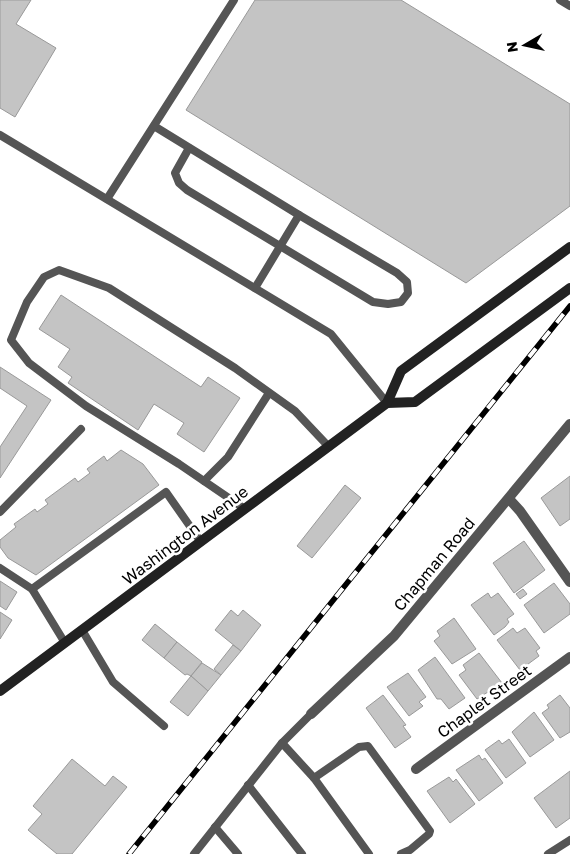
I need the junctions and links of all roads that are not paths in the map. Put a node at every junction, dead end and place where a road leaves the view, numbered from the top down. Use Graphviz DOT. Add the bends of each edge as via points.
graph roads {
  1 [pos="234,0"];
  2 [pos="560,0"];
  3 [pos="570,6"];
  4 [pos="154,126"];
  5 [pos="0,135"];
  6 [pos="189,148"];
  7 [pos="107,199"];
  8 [pos="299,216"];
  9 [pos="280,246"];
  10 [pos="570,246"];
  11 [pos="255,288"];
  12 [pos="570,288"];
  13 [pos="269,392"];
  14 [pos="387,403"];
  15 [pos="570,424"];
  16 [pos="81,429"];
  17 [pos="329,447"];
  18 [pos="204,481"];
  19 [pos="508,499"];
  20 [pos="245,509"];
  21 [pos="0,512"];
  22 [pos="201,542"];
  23 [pos="0,568"];
  24 [pos="570,582"];
  25 [pos="32,589"];
  26 [pos="82,630"];
  27 [pos="65,643"];
  28 [pos="570,657"];
  29 [pos="0,691"];
  30 [pos="311,714"];
  31 [pos="164,726"];
  32 [pos="282,742"];
  33 [pos="416,769"];
  34 [pos="314,778"];
  35 [pos="248,786"];
  36 [pos="215,827"];
  37 [pos="570,840"];
  38 [pos="194,854"];
  39 [pos="238,854"];
  40 [pos="302,854"];
  41 [pos="369,854"];
  42 [pos="401,854"];
  43 [pos="548,854"];
  1 -- 4 [label="lane"];
  2 -- 3 [label="lane"];
  4 -- 6 [label="lane"];
  4 -- 7 [label="lane"];
  5 -- 7 [label="lane"];
  6 -- 8 [label="lane"];
  6 -- 9 [label="lane" via="175,173 179,183"];
  7 -- 11 [label="lane"];
  8 -- 9 [label="lane"];
  8 -- 9 [label="lane" via="397,273 407,282 408,293 401,302 373,302"];
  9 -- 11 [label="lane"];
  10 -- 14 [label="main road, Washington Avenue" via="402,371"];
  11 -- 14 [label="lane" via="331,334"];
  12 -- 14 [label="main road" via="415,402"];
  13 -- 17 [label="lane" via="295,411"];
  13 -- 18 [label="lane" via="228,457"];
  13 -- 18 [label="lane" via="109,288 59,270 44,276 27,302 11,340 29,363 86,406"];
  14 -- 17 [label="main road, Washington Avenue"];
  15 -- 19 [label="street, Chapman Road"];
  16 -- 21 [label="lane"];
  17 -- 20 [label="main road, Washington Avenue"];
  18 -- 20 [label="lane"];
  19 -- 24 [label="street"];
  19 -- 30 [label="street, Chapman Road" via="394,636"];
  20 -- 22 [label="main road, Washington Avenue"];
  22 -- 25 [label="lane" via="166,492"];
  22 -- 26 [label="main road, Washington Avenue"];
  23 -- 25 [label="lane"];
  25 -- 27 [label="lane"];
  26 -- 27 [label="main road, Washington Avenue"];
  26 -- 31 [label="lane" via="113,682"];
  27 -- 29 [label="main road, Washington Avenue"];
  28 -- 33 [label="street, Chaplet Street"];
  30 -- 32 [label="lane"];
  32 -- 34 [label="lane"];
  32 -- 35 [label="lane"];
  34 -- 41 [label="lane"];
  34 -- 42 [label="lane" via="358,746 368,746 430,831"];
  35 -- 36 [label="lane"];
  35 -- 40 [label="lane"];
  36 -- 38 [label="lane"];
  36 -- 39 [label="lane"];
  37 -- 43 [label="lane"];
}
